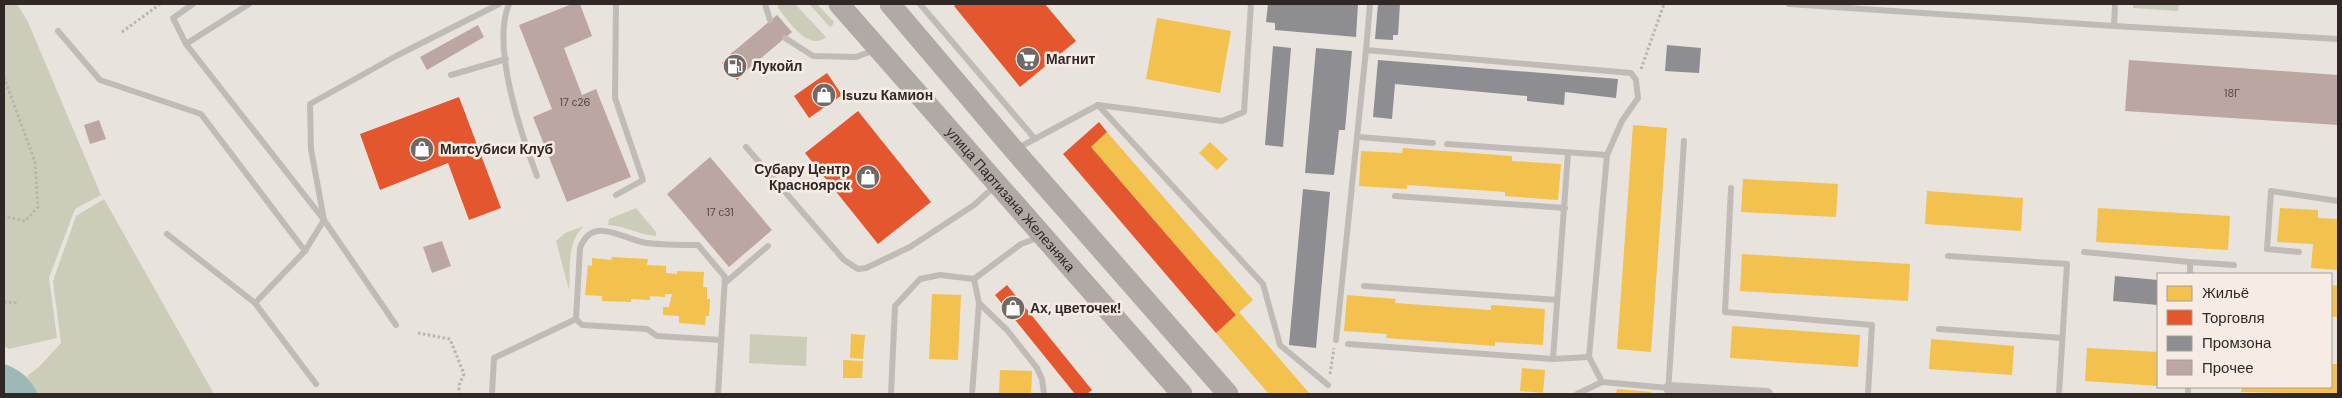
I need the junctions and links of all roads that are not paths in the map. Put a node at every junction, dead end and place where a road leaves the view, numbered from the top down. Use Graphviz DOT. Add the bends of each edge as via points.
graph roads {
  1 [pos="193,4"];
  2 [pos="249,4"];
  3 [pos="499,4"];
  4 [pos="509,4"];
  5 [pos="616,4"];
  6 [pos="765,4"];
  7 [pos="839,4"];
  8 [pos="892,4"];
  9 [pos="920,4"];
  10 [pos="1251,4"];
  11 [pos="1370,4"];
  12 [pos="1789,4"];
  13 [pos="2115,4"];
  14 [pos="488,6"];
  15 [pos="770,20"];
  16 [pos="2114,26"];
  17 [pos="58,31"];
  18 [pos="786,38"];
  19 [pos="2338,40"];
  20 [pos="186,44"];
  21 [pos="879,48"];
  22 [pos="1366,50"];
  23 [pos="506,59"];
  24 [pos="451,75"];
  25 [pos="1098,105"];
  26 [pos="1359,137"];
  27 [pos="1035,139"];
  28 [pos="1684,141"];
  29 [pos="1433,143"];
  30 [pos="1447,144"];
  31 [pos="746,146"];
  32 [pos="1014,150"];
  33 [pos="1568,152"];
  34 [pos="1607,155"];
  35 [pos="537,176"];
  36 [pos="998,184"];
  37 [pos="1731,188"];
  38 [pos="616,195"];
  39 [pos="1394,196"];
  40 [pos="2338,201"];
  41 [pos="1565,208"];
  42 [pos="324,220"];
  43 [pos="167,234"];
  44 [pos="1044,235"];
  45 [pos="768,246"];
  46 [pos="305,251"];
  47 [pos="2084,252"];
  48 [pos="2299,252"];
  49 [pos="1948,256"];
  50 [pos="2190,262"];
  51 [pos="2234,265"];
  52 [pos="2190,273"];
  53 [pos="974,280"];
  54 [pos="724,283"];
  55 [pos="1364,286"];
  56 [pos="1557,300"];
  57 [pos="255,303"];
  58 [pos="979,303"];
  59 [pos="576,319"];
  60 [pos="396,325"];
  61 [pos="1939,330"];
  62 [pos="2062,338"];
  63 [pos="721,340"];
  64 [pos="1336,340"];
  65 [pos="1348,344"];
  66 [pos="1589,357"];
  67 [pos="1553,359"];
  68 [pos="1602,382"];
  69 [pos="316,384"];
  70 [pos="1328,386"];
  71 [pos="1668,391"];
  72 [pos="492,394"];
  73 [pos="718,394"];
  74 [pos="891,394"];
  75 [pos="972,394"];
  76 [pos="1044,394"];
  77 [pos="1182,394"];
  78 [pos="1228,394"];
  79 [pos="1578,394"];
  80 [pos="1767,394"];
  81 [pos="1868,394"];
  82 [pos="2059,394"];
  1 -- 20 [label="lane" via="173,18"];
  2 -- 20 [label="lane"];
  3 -- 14 [label="lane"];
  4 -- 23 [label="lane" via="504,25"];
  5 -- 38 [label="lane" via="615,98 643,180"];
  6 -- 15 [label="lane"];
  7 -- 21 [label="main road, улица Партизана Железняка"];
  8 -- 32 [label="main road"];
  9 -- 27 [label="lane"];
  10 -- 25 [label="lane" via="1244,112 1222,121"];
  11 -- 22 [label="lane"];
  12 -- 16 [label="lane"];
  13 -- 16 [label="lane"];
  14 -- 42 [label="lane" via="310,104 311,149"];
  16 -- 19 [label="lane"];
  17 -- 46 [label="lane" via="100,80 201,114"];
  18 -- 21 [label="lane" via="813,56 856,57"];
  20 -- 42 [label="lane"];
  21 -- 36 [label="main road, улица Партизана Железняка"];
  22 -- 26 [label="lane"];
  22 -- 34 [label="lane" via="1632,73 1638,98 1622,122"];
  23 -- 24 [label="lane"];
  23 -- 35 [label="lane" via="518,126"];
  25 -- 27 [label="lane"];
  25 -- 70 [label="lane" via="1263,284 1280,345"];
  26 -- 29 [label="lane"];
  26 -- 64 [label="lane"];
  27 -- 32 [label="lane"];
  28 -- 71 [label="lane"];
  30 -- 33 [label="lane"];
  31 -- 36 [label="lane" via="844,260 858,269 910,247 974,205"];
  32 -- 78 [label="main road"];
  33 -- 34 [label="lane"];
  33 -- 41 [label="lane"];
  34 -- 66 [label="lane"];
  36 -- 44 [label="main road, улица Партизана Железняка"];
  37 -- 81 [label="lane" via="1725,312 1872,325"];
  39 -- 41 [label="lane"];
  40 -- 48 [label="lane" via="2271,191 2266,250"];
  41 -- 56 [label="lane"];
  42 -- 46 [label="lane"];
  42 -- 60 [label="lane"];
  43 -- 57 [label="lane"];
  44 -- 53 [label="lane" via="1021,244"];
  44 -- 77 [label="main road, улица Партизана Железняка"];
  45 -- 54 [label="lane"];
  46 -- 57 [label="lane"];
  47 -- 50 [label="lane"];
  49 -- 62 [label="lane" via="2067,264"];
  50 -- 51 [label="lane"];
  50 -- 52 [label="lane"];
  53 -- 58 [label="lane"];
  53 -- 74 [label="lane" via="940,275 920,279 895,306"];
  54 -- 59 [label="lane" via="725,277 698,246 645,242 615,232 593,231 583,238 580,248"];
  54 -- 63 [label="lane"];
  55 -- 56 [label="lane"];
  56 -- 67 [label="lane"];
  57 -- 69 [label="lane"];
  58 -- 75 [label="lane"];
  58 -- 76 [label="lane" via="1007,330 1037,368"];
  59 -- 63 [label="lane" via="582,325 647,329 657,336"];
  59 -- 72 [label="lane" via="494,358"];
  61 -- 62 [label="lane"];
  62 -- 82 [label="lane"];
  63 -- 73 [label="lane"];
  65 -- 67 [label="lane"];
  66 -- 67 [label="lane"];
  66 -- 68 [label="lane"];
  68 -- 71 [label="lane"];
  68 -- 79 [label="lane"];
  71 -- 80 [label="street"];
}
